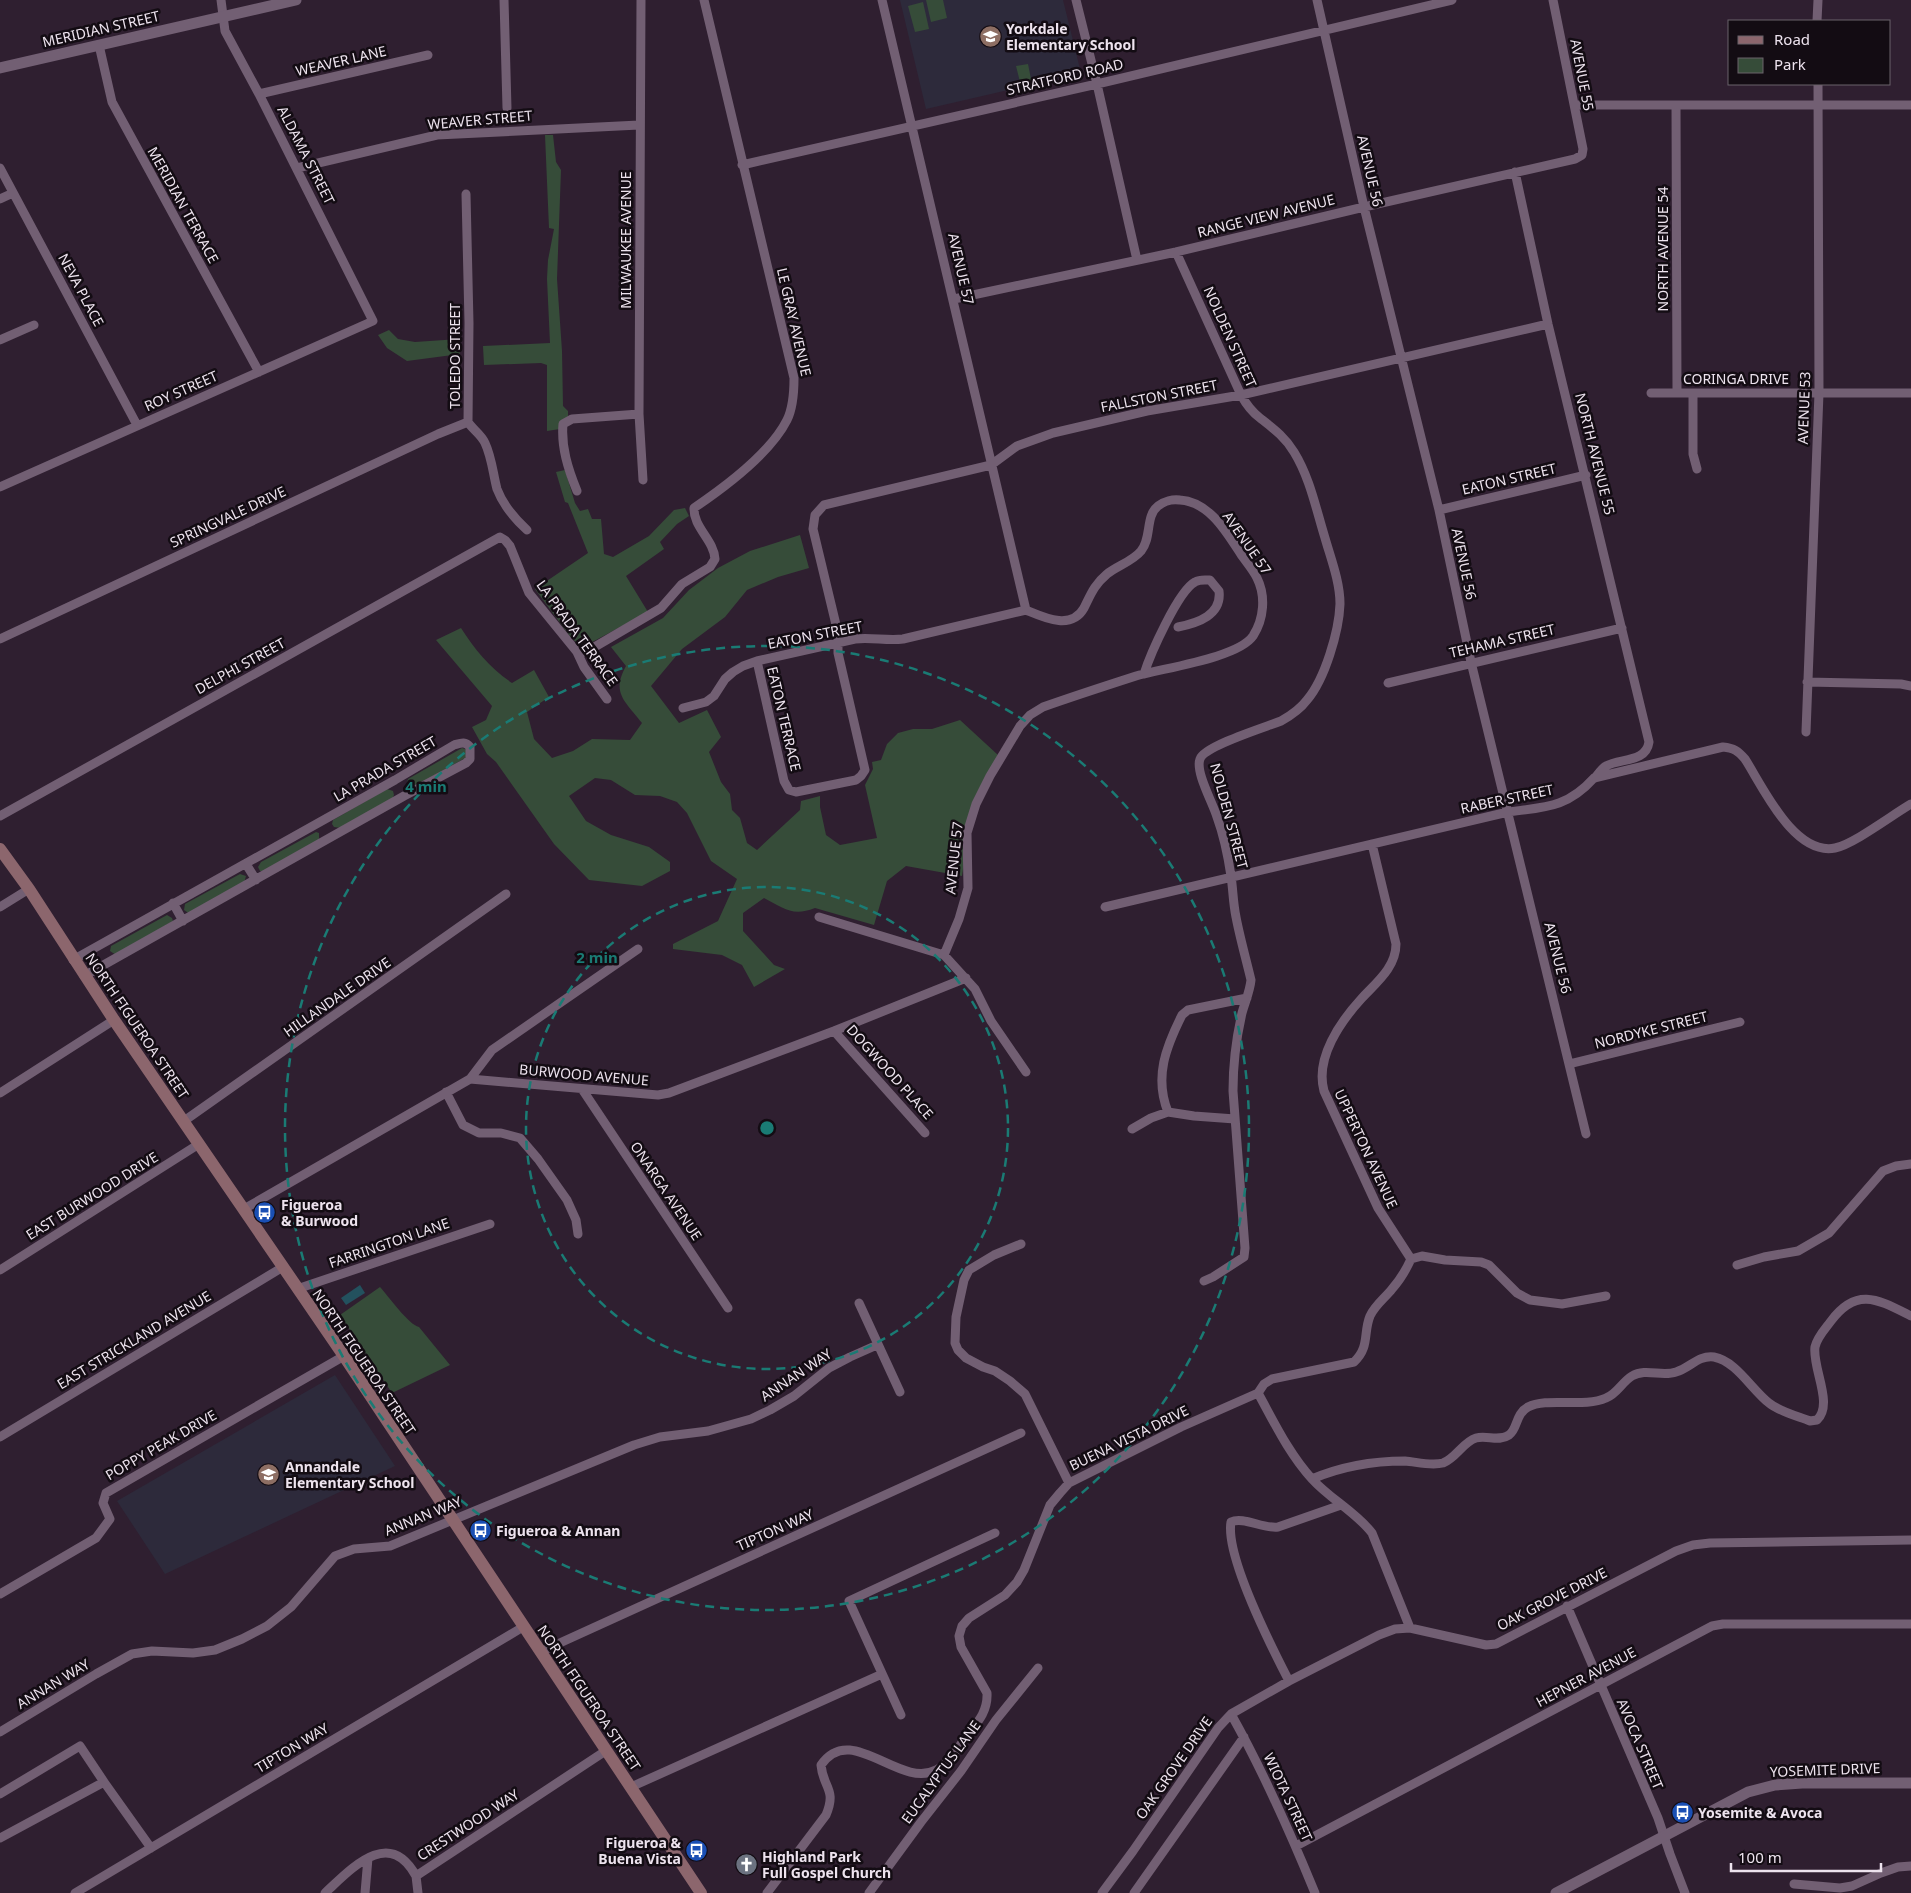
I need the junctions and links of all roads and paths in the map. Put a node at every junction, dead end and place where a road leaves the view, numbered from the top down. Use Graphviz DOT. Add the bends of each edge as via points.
graph roads {
  1 [pos="221,0"];
  2 [pos="296,0"];
  3 [pos="504,0"];
  4 [pos="641,0"];
  5 [pos="704,0"];
  6 [pos="882,0"];
  7 [pos="1076,0"];
  8 [pos="1317,0"];
  9 [pos="1452,0"];
  10 [pos="1553,0"];
  11 [pos="1818,0"];
  12 [pos="222,16"];
  13 [pos="1817,20"];
  14 [pos="1324,31"];
  15 [pos="99,45"];
  16 [pos="428,55"];
  17 [pos="0,68"];
  18 [pos="1097,84"];
  19 [pos="1818,85"];
  20 [pos="260,94"];
  21 [pos="1818,104"];
  22 [pos="1575,105"];
  23 [pos="1676,105"];
  24 [pos="1911,105"];
  25 [pos="507,108"];
  26 [pos="639,125"];
  27 [pos="912,126"];
  28 [pos="1582,154"];
  29 [pos="742,165"];
  30 [pos="0,168"];
  31 [pos="297,168"];
  32 [pos="1515,172"];
  33 [pos="13,193"];
  34 [pos="466,194"];
  35 [pos="0,199"];
  36 [pos="1364,207"];
  37 [pos="1176,252"];
  38 [pos="1137,260"];
  39 [pos="954,299"];
  40 [pos="373,321"];
  41 [pos="1548,324"];
  42 [pos="34,326"];
  43 [pos="0,340"];
  44 [pos="1401,358"];
  45 [pos="258,372"];
  46 [pos="1677,392"];
  47 [pos="1692,392"];
  48 [pos="1820,392"];
  49 [pos="1651,393"];
  50 [pos="1911,393"];
  51 [pos="1241,395"];
  52 [pos="640,414"];
  53 [pos="468,422"];
  54 [pos="137,425"];
  55 [pos="991,465"];
  56 [pos="1696,469"];
  57 [pos="1586,475"];
  58 [pos="643,480"];
  59 [pos="0,487"];
  60 [pos="577,491"];
  61 [pos="1439,510"];
  62 [pos="527,530"];
  63 [pos="494,539"];
  64 [pos="1026,610"];
  65 [pos="1178,627"];
  66 [pos="1622,628"];
  67 [pos="0,639"];
  68 [pos="838,642"];
  69 [pos="577,652"];
  70 [pos="757,661"];
  71 [pos="1471,662"];
  72 [pos="1144,674"];
  73 [pos="1807,682"];
  74 [pos="1388,683"];
  75 [pos="1911,686"];
  76 [pos="607,699"];
  77 [pos="683,708"];
  78 [pos="1806,732"];
  79 [pos="1649,742"];
  80 [pos="1594,778"];
  81 [pos="395,780"];
  82 [pos="404,796"];
  83 [pos="1911,804"];
  84 [pos="1508,812"];
  85 [pos="0,816"];
  86 [pos="320,822"];
  87 [pos="329,838"];
  88 [pos="1372,844"];
  89 [pos="0,849"];
  90 [pos="246,864"];
  91 [pos="1231,877"];
  92 [pos="256,880"];
  93 [pos="29,889"];
  94 [pos="506,894"];
  95 [pos="173,903"];
  96 [pos="0,907"];
  97 [pos="1106,907"];
  98 [pos="819,917"];
  99 [pos="183,921"];
  100 [pos="638,949"];
  101 [pos="944,955"];
  102 [pos="74,960"];
  103 [pos="84,976"];
  104 [pos="966,978"];
  105 [pos="1247,998"];
  106 [pos="114,1020"];
  107 [pos="1740,1022"];
  108 [pos="834,1031"];
  109 [pos="1569,1064"];
  110 [pos="1026,1072"];
  111 [pos="470,1079"];
  112 [pos="582,1089"];
  113 [pos="446,1092"];
  114 [pos="0,1093"];
  115 [pos="1168,1112"];
  116 [pos="1235,1118"];
  117 [pos="184,1121"];
  118 [pos="1132,1130"];
  119 [pos="925,1133"];
  120 [pos="1586,1134"];
  121 [pos="199,1144"];
  122 [pos="1911,1164"];
  123 [pos="244,1209"];
  124 [pos="490,1224"];
  125 [pos="578,1234"];
  126 [pos="1022,1244"];
  127 [pos="1411,1259"];
  128 [pos="1737,1265"];
  129 [pos="283,1267"];
  130 [pos="0,1270"];
  131 [pos="1204,1281"];
  132 [pos="298,1289"];
  133 [pos="1606,1296"];
  134 [pos="859,1303"];
  135 [pos="728,1308"];
  136 [pos="1911,1316"];
  137 [pos="877,1345"];
  138 [pos="344,1356"];
  139 [pos="900,1392"];
  140 [pos="1258,1393"];
  141 [pos="1021,1433"];
  142 [pos="0,1437"];
  143 [pos="1312,1479"];
  144 [pos="1069,1483"];
  145 [pos="1341,1505"];
  146 [pos="452,1519"];
  147 [pos="995,1534"];
  148 [pos="1911,1540"];
  149 [pos="0,1594"];
  150 [pos="1567,1606"];
  151 [pos="1911,1624"];
  152 [pos="523,1627"];
  153 [pos="1410,1628"];
  154 [pos="540,1652"];
  155 [pos="1038,1668"];
  156 [pos="882,1674"];
  157 [pos="1289,1681"];
  158 [pos="1600,1685"];
  159 [pos="984,1713"];
  160 [pos="1231,1714"];
  161 [pos="901,1715"];
  162 [pos="996,1720"];
  163 [pos="0,1732"];
  164 [pos="1244,1737"];
  165 [pos="607,1750"];
  166 [pos="104,1782"];
  167 [pos="1911,1783"];
  168 [pos="631,1786"];
  169 [pos="0,1794"];
  170 [pos="1663,1835"];
  171 [pos="0,1838"];
  172 [pos="1296,1846"];
  173 [pos="151,1848"];
  174 [pos="368,1858"];
  175 [pos="1911,1866"];
  176 [pos="416,1876"];
  177 [pos="1794,1884"];
  178 [pos="75,1893"];
  179 [pos="325,1893"];
  180 [pos="365,1893"];
  181 [pos="418,1893"];
  182 [pos="701,1893"];
  183 [pos="767,1893"];
  184 [pos="869,1893"];
  185 [pos="1102,1893"];
  186 [pos="1134,1893"];
  187 [pos="1315,1893"];
  188 [pos="1556,1893"];
  189 [pos="1685,1893"];
  1 -- 12 [label="street, ALDAMA STREET"];
  2 -- 12 [label="street, MERIDIAN STREET"];
  3 -- 25 [label="street"];
  4 -- 26 [label="street, MILWAUKEE AVENUE"];
  5 -- 29 [label="street, LE GRAY AVENUE"];
  6 -- 27 [label="street, AVENUE 57"];
  7 -- 18 [label="street"];
  8 -- 14 [label="street, AVENUE 56"];
  9 -- 14 [label="street, STRATFORD ROAD"];
  10 -- 22 [label="street, AVENUE 55"];
  11 -- 13 [label="street"];
  12 -- 15 [label="street, MERIDIAN STREET"];
  12 -- 20 [label="street, ALDAMA STREET" via="225,31"];
  14 -- 18 [label="street, STRATFORD ROAD"];
  14 -- 36 [label="street, AVENUE 56"];
  15 -- 17 [label="street, MERIDIAN STREET"];
  15 -- 45 [label="street, MERIDIAN TERRACE" via="112,102"];
  16 -- 20 [label="street, WEAVER LANE"];
  18 -- 27 [label="street, STRATFORD ROAD"];
  18 -- 38 [label="street"];
  19 -- 21 [label="street, AVENUE 53"];
  20 -- 31 [label="street, ALDAMA STREET"];
  21 -- 23 [label="street"];
  21 -- 24 [label="street"];
  21 -- 48 [label="street, AVENUE 53"];
  22 -- 23 [label="street"];
  22 -- 28 [label="street, AVENUE 55" via="1584,149"];
  23 -- 46 [label="street, NORTH AVENUE 54"];
  26 -- 31 [label="street, WEAVER STREET" via="437,135"];
  26 -- 52 [label="street, MILWAUKEE AVENUE"];
  27 -- 29 [label="street, STRATFORD ROAD"];
  27 -- 39 [label="street, AVENUE 57"];
  28 -- 32 [label="street, RANGE VIEW AVENUE" via="1575,159"];
  29 -- 69 [label="street, LE GRAY AVENUE" via="794,378 787,419 740,474 694,508 698,524 715,553 710,567 682,584 661,608 586,652"];
  30 -- 33 [label="street, NEVA PLACE"];
  31 -- 40 [label="street, ALDAMA STREET"];
  32 -- 36 [label="street, RANGE VIEW AVENUE"];
  32 -- 41 [label="street, NORTH AVENUE 55"];
  33 -- 35 [label="street"];
  33 -- 54 [label="street, NEVA PLACE"];
  34 -- 53 [label="street, TOLEDO STREET"];
  36 -- 37 [label="street, RANGE VIEW AVENUE"];
  36 -- 44 [label="street, AVENUE 56"];
  37 -- 38 [label="street, RANGE VIEW AVENUE"];
  37 -- 51 [label="street, NOLDEN STREET"];
  38 -- 39 [label="street, RANGE VIEW AVENUE"];
  39 -- 55 [label="street, AVENUE 57"];
  40 -- 45 [label="street, ROY STREET"];
  41 -- 44 [label="street, FALLSTON STREET"];
  41 -- 57 [label="street, NORTH AVENUE 55"];
  42 -- 43 [label="street"];
  44 -- 51 [label="street, FALLSTON STREET"];
  44 -- 61 [label="street, AVENUE 56"];
  45 -- 54 [label="street, ROY STREET"];
  46 -- 47 [label="street, CORINGA DRIVE"];
  46 -- 49 [label="street, CORINGA DRIVE"];
  47 -- 48 [label="street, CORINGA DRIVE"];
  47 -- 56 [label="street"];
  48 -- 50 [label="street, CORINGA DRIVE"];
  48 -- 73 [label="street, AVENUE 53"];
  51 -- 55 [label="street, FALLSTON STREET" via="1147,411 1054,433 1018,446"];
  51 -- 91 [label="street, NOLDEN STREET" via="1259,418 1284,437 1302,468 1337,579 1340,604 1323,670 1307,701 1283,720 1216,746 1200,759 1199,766 1220,826"];
  52 -- 58 [label="street, MILWAUKEE AVENUE"];
  52 -- 60 [label="street" via="572,419 563,424 566,460"];
  53 -- 62 [label="street, TOLEDO STREET" via="485,442 502,500 513,518"];
  53 -- 67 [label="street, SPRINGVALE DRIVE"];
  54 -- 59 [label="street, ROY STREET"];
  55 -- 64 [label="street, AVENUE 57"];
  55 -- 68 [label="street, FALLSTON STREET" via="824,505 815,515 813,529"];
  57 -- 61 [label="street, EATON STREET"];
  57 -- 66 [label="street, NORTH AVENUE 55"];
  61 -- 71 [label="street, AVENUE 56"];
  63 -- 69 [label="street, LA PRADA TERRACE" via="505,540 510,546 528,593"];
  63 -- 85 [label="street, DELPHI STREET"];
  64 -- 68 [label="street, EATON STREET" via="903,639 868,638"];
  64 -- 72 [label="street, AVENUE 57" via="1059,622 1069,620 1083,609 1087,598 1107,575 1142,550 1157,506 1177,500 1204,509 1222,526 1261,588 1264,601 1256,629 1252,637 1240,646 1194,663"];
  65 -- 72 [label="street" via="1210,616 1218,606 1219,591 1210,580 1193,583 1183,596 1160,634"];
  66 -- 71 [label="street, TEHAMA STREET"];
  66 -- 79 [label="street, NORTH AVENUE 55"];
  68 -- 70 [label="street, EATON STREET"];
  68 -- 70 [label="street, EATON TERRACE" via="865,770 856,780 796,792 789,790 784,781"];
  69 -- 76 [label="street, LA PRADA TERRACE" via="584,668"];
  70 -- 77 [label="street, EATON STREET" via="733,672 706,702"];
  71 -- 74 [label="street, TEHAMA STREET"];
  71 -- 84 [label="street, AVENUE 56"];
  72 -- 101 [label="street, AVENUE 57" via="1043,707 1020,726 990,776 971,819 967,833 968,888"];
  73 -- 75 [label="street"];
  73 -- 78 [label="street, AVENUE 53"];
  79 -- 80 [label="street, RABER STREET" via="1644,753 1605,766"];
  80 -- 83 [label="street" via="1723,747 1732,748 1745,759 1797,837 1822,848 1847,843"];
  80 -- 84 [label="street, RABER STREET" via="1570,800 1553,806"];
  81 -- 82 [label="street"];
  81 -- 82 [label="street, LA PRADA STREET" via="454,745 462,742 470,747 470,759 466,763"];
  81 -- 86 [label="street, LA PRADA STREET"];
  82 -- 87 [label="street, LA PRADA STREET"];
  84 -- 88 [label="street, RABER STREET"];
  84 -- 109 [label="street, AVENUE 56"];
  86 -- 87 [label="street"];
  86 -- 90 [label="street, LA PRADA STREET"];
  87 -- 92 [label="street, LA PRADA STREET"];
  88 -- 91 [label="street, RABER STREET"];
  88 -- 127 [label="street, UPPERTON AVENUE" via="1396,954 1336,1035 1322,1067 1321,1080 1378,1208"];
  89 -- 93 [label="main road, NORTH FIGUEROA STREET"];
  90 -- 92 [label="street"];
  90 -- 95 [label="street, LA PRADA STREET"];
  91 -- 97 [label="street, RABER STREET"];
  91 -- 105 [label="street, NOLDEN STREET" via="1236,918 1251,980"];
  92 -- 99 [label="street, LA PRADA STREET"];
  93 -- 96 [label="street"];
  93 -- 102 [label="main road, NORTH FIGUEROA STREET"];
  94 -- 117 [label="street, HILLANDALE DRIVE"];
  95 -- 99 [label="street"];
  95 -- 102 [label="street, LA PRADA STREET"];
  98 -- 101 [label="street"];
  99 -- 103 [label="street, LA PRADA STREET"];
  100 -- 111 [label="street" via="492,1050"];
  101 -- 104 [label="street"];
  102 -- 103 [label="main road, NORTH FIGUEROA STREET"];
  103 -- 106 [label="main road, NORTH FIGUEROA STREET"];
  104 -- 108 [label="street, BURWOOD AVENUE"];
  104 -- 110 [label="street"];
  105 -- 115 [label="street" via="1188,1010 1182,1015 1161,1071"];
  105 -- 116 [label="street, NOLDEN STREET" via="1233,1066"];
  106 -- 114 [label="street"];
  106 -- 117 [label="main road, NORTH FIGUEROA STREET"];
  107 -- 109 [label="street, NORDYKE STREET"];
  108 -- 112 [label="street, BURWOOD AVENUE" via="669,1093 646,1095"];
  108 -- 119 [label="street, DOGWOOD PLACE"];
  109 -- 120 [label="street, AVENUE 56"];
  111 -- 112 [label="street, BURWOOD AVENUE"];
  111 -- 113 [label="street"];
  112 -- 135 [label="street, ONARGA AVENUE"];
  113 -- 123 [label="street"];
  113 -- 125 [label="street" via="464,1125 479,1134 501,1133 520,1138 567,1200"];
  115 -- 116 [label="street"];
  115 -- 118 [label="street"];
  116 -- 131 [label="street, NOLDEN STREET" via="1244,1257"];
  117 -- 121 [label="main road, NORTH FIGUEROA STREET"];
  121 -- 123 [label="main road, NORTH FIGUEROA STREET"];
  121 -- 130 [label="street, EAST BURWOOD DRIVE"];
  122 -- 128 [label="street" via="1884,1171 1829,1232 1798,1251"];
  123 -- 129 [label="main road, NORTH FIGUEROA STREET"];
  124 -- 132 [label="street, FARRINGTON LANE"];
  126 -- 144 [label="street" via="969,1270 956,1317 956,1343 966,1358 1010,1381 1025,1394"];
  127 -- 133 [label="street" via="1422,1256 1481,1262 1489,1265 1517,1293 1530,1300 1562,1304"];
  127 -- 140 [label="street" via="1400,1279 1372,1312 1360,1357 1354,1362 1272,1379"];
  129 -- 132 [label="main road, NORTH FIGUEROA STREET"];
  129 -- 142 [label="street, EAST STRICKLAND AVENUE"];
  132 -- 138 [label="main road, NORTH FIGUEROA STREET"];
  134 -- 137 [label="street"];
  136 -- 143 [label="street" via="1872,1298 1855,1300 1839,1310 1816,1345 1824,1408 1817,1420 1810,1421 1769,1403 1725,1360 1713,1357 1698,1359 1677,1372 1633,1375 1608,1398 1598,1401 1528,1407 1519,1414 1512,1433 1506,1437 1475,1438 1442,1462 1388,1462 1340,1469"];
  137 -- 139 [label="street"];
  137 -- 146 [label="street, ANNAN WAY" via="829,1368 794,1396 751,1419 708,1432 660,1437 634,1445"];
  138 -- 146 [label="main road, NORTH FIGUEROA STREET"];
  138 -- 149 [label="street, POPPY PEAK DRIVE" via="106,1493 103,1502 110,1519 96,1538"];
  140 -- 143 [label="street"];
  140 -- 144 [label="street, BUENA VISTA DRIVE"];
  141 -- 154 [label="street, TIPTON WAY"];
  143 -- 145 [label="street"];
  144 -- 159 [label="street, BUENA VISTA DRIVE" via="1050,1505 1017,1582 962,1626 959,1636 961,1647 987,1694"];
  145 -- 153 [label="street" via="1364,1522 1372,1534"];
  145 -- 157 [label="street" via="1278,1527 1240,1520 1231,1522 1234,1551 1248,1591"];
  146 -- 152 [label="main road, NORTH FIGUEROA STREET"];
  146 -- 163 [label="street, ANNAN WAY" via="390,1546 354,1549 336,1556 292,1607 267,1626 242,1639 215,1650 173,1653 152,1650 132,1654"];
  147 -- 156 [label="street" via="848,1601"];
  148 -- 150 [label="street, OAK GROVE DRIVE" via="1710,1542 1694,1545"];
  150 -- 153 [label="street, OAK GROVE DRIVE" via="1496,1644 1486,1645"];
  150 -- 158 [label="street, AVOCA STREET"];
  151 -- 158 [label="street, HEPNER AVENUE" via="1712,1626"];
  152 -- 154 [label="main road, NORTH FIGUEROA STREET"];
  152 -- 173 [label="street, TIPTON WAY"];
  153 -- 157 [label="street, OAK GROVE DRIVE" via="1379,1635"];
  154 -- 165 [label="main road, NORTH FIGUEROA STREET"];
  155 -- 162 [label="street, EUCALYPTUS LANE"];
  156 -- 161 [label="street"];
  156 -- 168 [label="street"];
  157 -- 160 [label="street, OAK GROVE DRIVE"];
  158 -- 170 [label="street, AVOCA STREET"];
  158 -- 172 [label="street, HEPNER AVENUE"];
  159 -- 162 [label="street"];
  159 -- 183 [label="street" via="946,1764 935,1771 912,1773 855,1750 834,1753 825,1759 820,1765 831,1804"];
  160 -- 164 [label="street, WIOTA STREET"];
  160 -- 185 [label="street, OAK GROVE DRIVE"];
  162 -- 184 [label="street, EUCALYPTUS LANE"];
  164 -- 172 [label="street, WIOTA STREET"];
  164 -- 186 [label="street"];
  165 -- 168 [label="main road, NORTH FIGUEROA STREET"];
  165 -- 176 [label="street, CRESTWOOD WAY"];
  166 -- 169 [label="street" via="80,1746"];
  166 -- 171 [label="street"];
  166 -- 173 [label="street"];
  167 -- 170 [label="street, YOSEMITE DRIVE" via="1802,1783 1762,1787"];
  168 -- 182 [label="main road, NORTH FIGUEROA STREET"];
  170 -- 188 [label="street, YOSEMITE DRIVE"];
  170 -- 189 [label="street, AVOCA STREET"];
  172 -- 187 [label="street, WIOTA STREET"];
  173 -- 178 [label="street, TIPTON WAY"];
  174 -- 176 [label="street, CRESTWOOD WAY" via="389,1852 400,1856"];
  174 -- 179 [label="street, CRESTWOOD WAY" via="351,1868"];
  174 -- 180 [label="street"];
  175 -- 177 [label="street" via="1898,1867 1840,1888"];
  176 -- 181 [label="street"];
}
